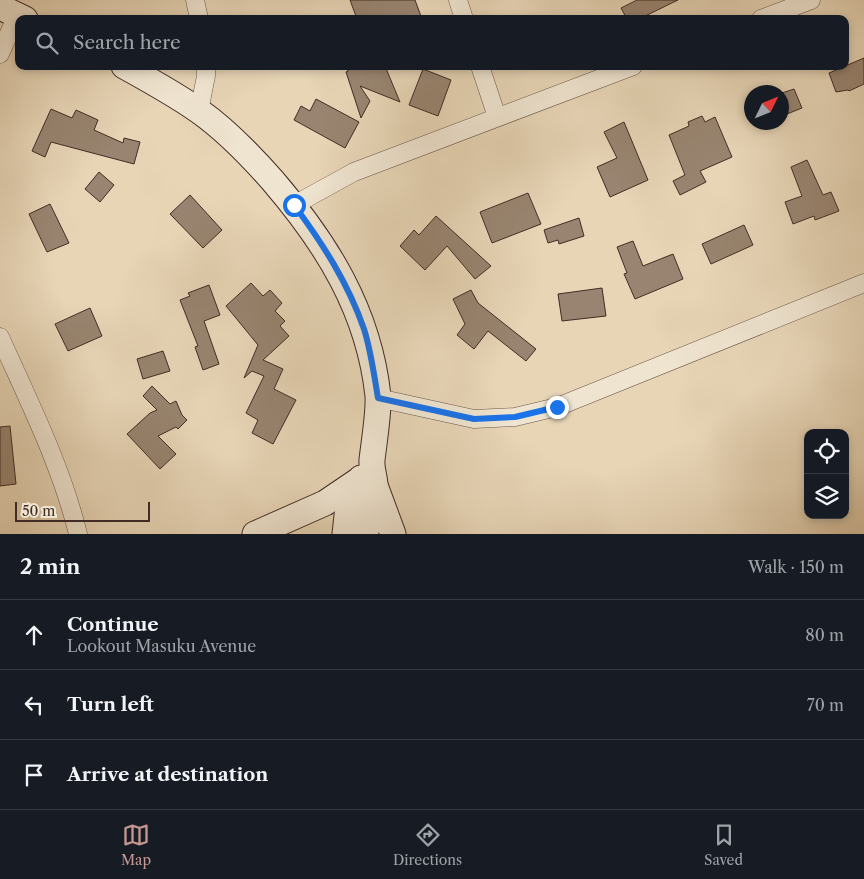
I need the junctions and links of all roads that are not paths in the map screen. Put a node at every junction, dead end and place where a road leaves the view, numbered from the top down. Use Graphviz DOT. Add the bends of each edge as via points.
graph roads {
  1 [pos="195,0"];
  2 [pos="458,0"];
  3 [pos="811,0"];
  4 [pos="14,14"];
  5 [pos="199,15"];
  6 [pos="463,15"];
  7 [pos="771,15"];
  8 [pos="0,54"];
  9 [pos="131,70"];
  10 [pos="206,70"];
  11 [pos="481,70"];
  12 [pos="622,70"];
  13 [pos="199,111"];
  14 [pos="497,117"];
  15 [pos="294,205"];
  16 [pos="864,283"];
  17 [pos="0,337"];
  18 [pos="378,398"];
  19 [pos="369,476"];
  20 [pos="78,534"];
  21 [pos="255,534"];
  22 [pos="345,534"];
  23 [pos="365,534"];
  24 [pos="393,534"];
  1 -- 5 [label="street"];
  2 -- 6 [label="street"];
  3 -- 7 [label="street"];
  4 -- 8 [label="street"];
  9 -- 13 [label="street"];
  10 -- 13 [label="street"];
  11 -- 14 [label="street"];
  12 -- 14 [label="street"];
  13 -- 15 [label="street" via="229,135"];
  14 -- 15 [label="street" via="354,172"];
  15 -- 18 [label="street" via="324,246 344,281 364,330"];
  16 -- 18 [label="street" via="557,407 515,417 474,419"];
  17 -- 20 [label="street" via="46,439"];
  18 -- 19 [label="street"];
  19 -- 21 [label="street" via="326,503"];
  19 -- 22 [label="street" via="348,506"];
  19 -- 23 [label="street" via="371,513"];
  19 -- 24 [label="street"];
}
